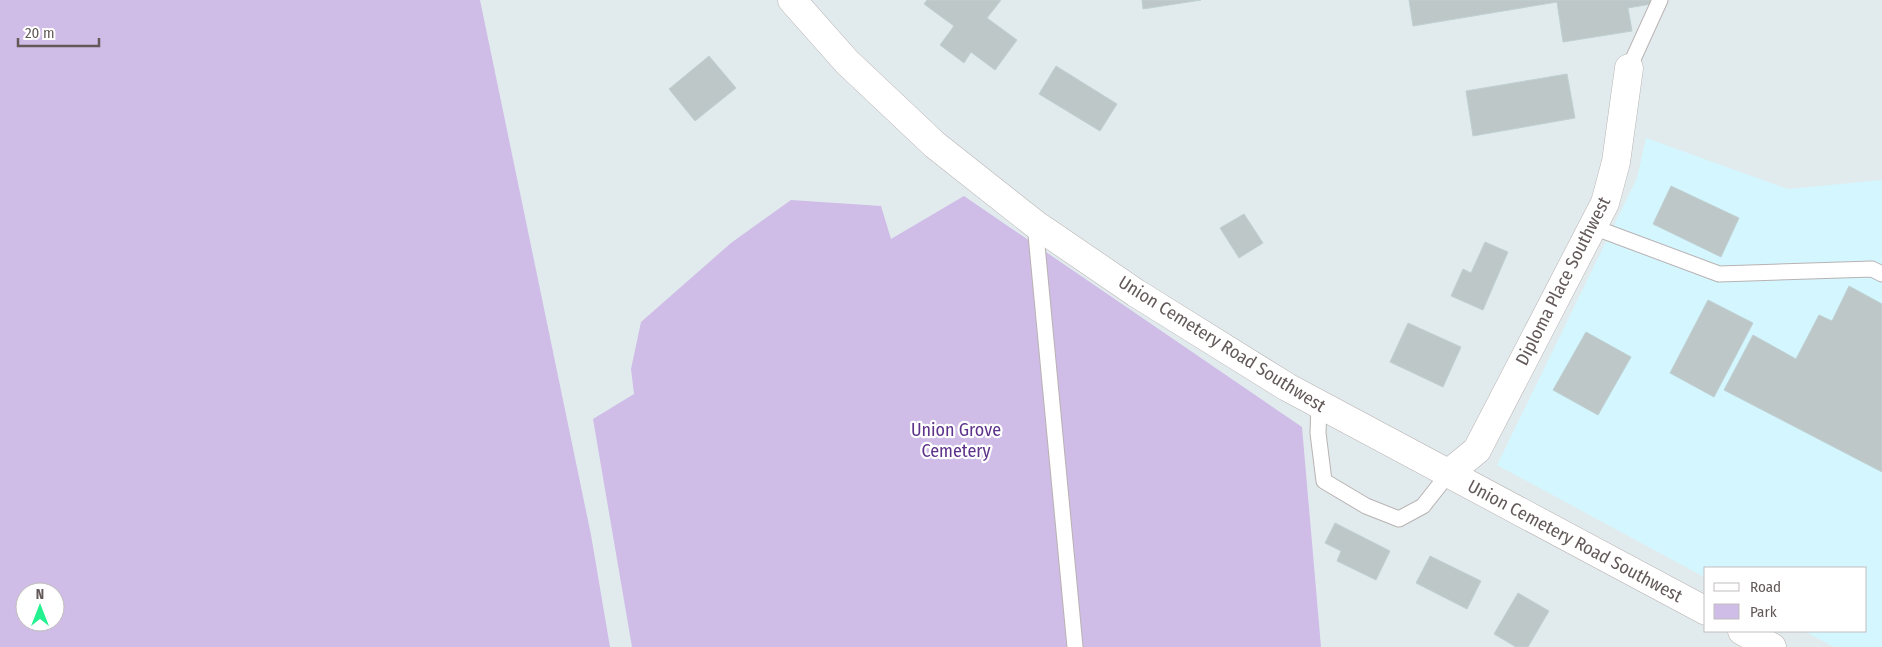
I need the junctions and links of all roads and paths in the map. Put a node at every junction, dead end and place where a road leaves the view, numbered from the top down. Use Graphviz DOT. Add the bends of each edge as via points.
graph roads {
  1 [pos="792,0"];
  2 [pos="1660,0"];
  3 [pos="1629,68"];
  4 [pos="1035,224"];
  5 [pos="1593,227"];
  6 [pos="1882,274"];
  7 [pos="1320,405"];
  8 [pos="1449,473"];
  9 [pos="1704,610"];
  10 [pos="1744,632"];
  11 [pos="1074,647"];
  12 [pos="1772,647"];
  1 -- 4 [label="street, Union Cemetery Road Southwest" via="847,62 935,145"];
  2 -- 3 [label="lane"];
  3 -- 5 [label="street, Diploma Place Southwest" via="1616,162 1605,203"];
  4 -- 7 [label="street, Union Cemetery Road Southwest" via="1136,293 1287,388"];
  4 -- 11 [label="lane"];
  5 -- 6 [label="lane" via="1719,274 1872,269"];
  5 -- 8 [label="street, Diploma Place Southwest" via="1477,450"];
  7 -- 8 [label="street, Union Cemetery Road Southwest"];
  7 -- 8 [label="lane" via="1318,433 1324,481 1366,506 1399,520 1423,506"];
  8 -- 9 [label="street, Union Cemetery Road Southwest"];
  10 -- 12 [label="street"];
}
